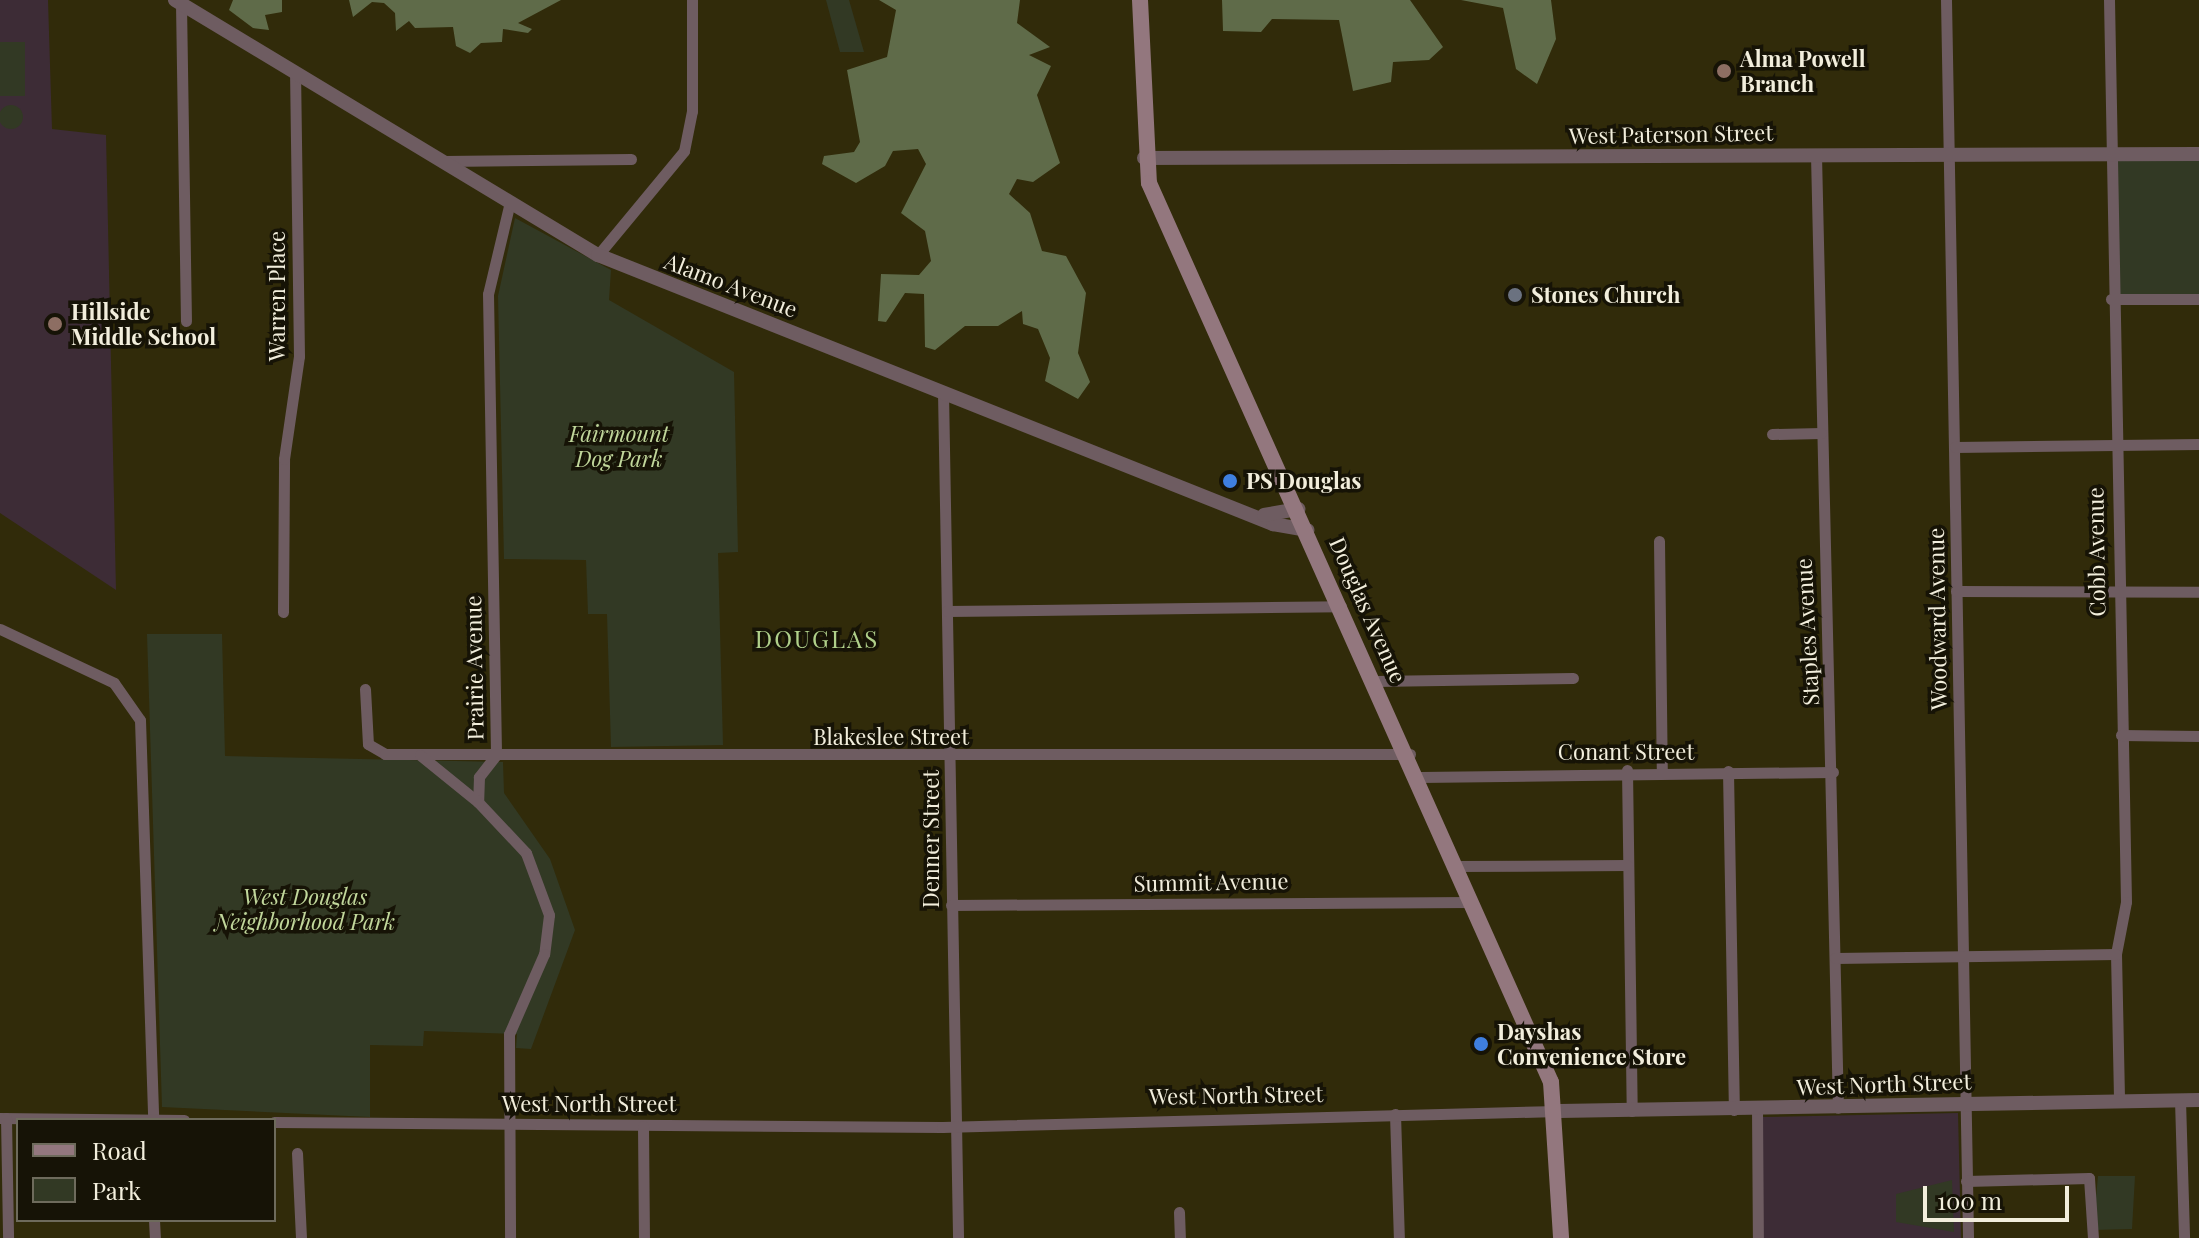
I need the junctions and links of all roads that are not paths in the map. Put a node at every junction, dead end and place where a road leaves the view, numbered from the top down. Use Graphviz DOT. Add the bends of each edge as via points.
graph roads {
  1 [pos="692,0"];
  2 [pos="1140,0"];
  3 [pos="1946,0"];
  4 [pos="2109,0"];
  5 [pos="178,2"];
  6 [pos="295,75"];
  7 [pos="1949,154"];
  8 [pos="2199,154"];
  9 [pos="1816,155"];
  10 [pos="2109,155"];
  11 [pos="1144,158"];
  12 [pos="631,159"];
  13 [pos="439,161"];
  14 [pos="509,206"];
  15 [pos="598,255"];
  16 [pos="2111,299"];
  17 [pos="2199,299"];
  18 [pos="186,321"];
  19 [pos="943,392"];
  20 [pos="1821,433"];
  21 [pos="1772,434"];
  22 [pos="2199,444"];
  23 [pos="2114,445"];
  24 [pos="1955,447"];
  25 [pos="1298,509"];
  26 [pos="1264,515"];
  27 [pos="1307,530"];
  28 [pos="1659,541"];
  29 [pos="1956,591"];
  30 [pos="2199,592"];
  31 [pos="2117,593"];
  32 [pos="1341,606"];
  33 [pos="947,611"];
  34 [pos="283,612"];
  35 [pos="0,629"];
  36 [pos="1573,678"];
  37 [pos="1375,681"];
  38 [pos="365,689"];
  39 [pos="2121,735"];
  40 [pos="2199,736"];
  41 [pos="1410,754"];
  42 [pos="420,755"];
  43 [pos="496,755"];
  44 [pos="951,758"];
  45 [pos="1627,770"];
  46 [pos="1662,771"];
  47 [pos="1728,771"];
  48 [pos="1833,772"];
  49 [pos="1420,777"];
  50 [pos="478,802"];
  51 [pos="1627,865"];
  52 [pos="1455,866"];
  53 [pos="1471,902"];
  54 [pos="951,905"];
  55 [pos="2116,954"];
  56 [pos="1835,958"];
  57 [pos="1966,959"];
  58 [pos="2180,1100"];
  59 [pos="2199,1100"];
  60 [pos="2119,1101"];
  61 [pos="1966,1103"];
  62 [pos="1838,1108"];
  63 [pos="1757,1109"];
  64 [pos="1734,1110"];
  65 [pos="1559,1111"];
  66 [pos="1632,1111"];
  67 [pos="1395,1114"];
  68 [pos="3,1118"];
  69 [pos="153,1118"];
  70 [pos="276,1122"];
  71 [pos="955,1125"];
  72 [pos="508,1126"];
  73 [pos="643,1126"];
  74 [pos="297,1153"];
  75 [pos="1966,1181"];
  76 [pos="1179,1212"];
  77 [pos="8,1238"];
  78 [pos="301,1238"];
  79 [pos="510,1238"];
  80 [pos="644,1238"];
  81 [pos="958,1238"];
  82 [pos="1180,1238"];
  83 [pos="1399,1238"];
  84 [pos="1561,1238"];
  85 [pos="1758,1238"];
  86 [pos="1968,1238"];
  87 [pos="2093,1238"];
  88 [pos="2184,1238"];
  1 -- 15 [label="street" via="692,111 684,151"];
  2 -- 11 [label="main road, Douglas Avenue"];
  3 -- 7 [label="street, Woodward Avenue"];
  4 -- 10 [label="street, Cobb Avenue"];
  5 -- 6 [label="street, Alamo Avenue"];
  5 -- 18 [label="street"];
  6 -- 13 [label="street, Alamo Avenue"];
  6 -- 34 [label="street, Warren Place" via="299,356 284,459"];
  7 -- 9 [label="street, West Paterson Street"];
  7 -- 10 [label="street, West Paterson Street"];
  7 -- 24 [label="street, Woodward Avenue"];
  8 -- 10 [label="street, West Paterson Street"];
  9 -- 11 [label="street, West Paterson Street"];
  9 -- 20 [label="street, Staples Avenue"];
  10 -- 16 [label="street, Cobb Avenue"];
  11 -- 25 [label="main road, Douglas Avenue"];
  12 -- 13 [label="street"];
  13 -- 14 [label="street, Alamo Avenue"];
  14 -- 15 [label="street, Alamo Avenue"];
  14 -- 43 [label="street, Prairie Avenue" via="488,294"];
  15 -- 19 [label="street, Alamo Avenue"];
  16 -- 17 [label="street"];
  16 -- 23 [label="street, Cobb Avenue"];
  19 -- 26 [label="street, Alamo Avenue"];
  19 -- 33 [label="street, Denner Street"];
  20 -- 21 [label="street"];
  20 -- 48 [label="street, Staples Avenue"];
  22 -- 23 [label="street"];
  23 -- 24 [label="street"];
  23 -- 31 [label="street, Cobb Avenue"];
  24 -- 29 [label="street, Woodward Avenue"];
  25 -- 26 [label="street"];
  25 -- 27 [label="main road, Douglas Avenue"];
  26 -- 27 [label="street, Alamo Avenue"];
  27 -- 32 [label="main road, Douglas Avenue"];
  28 -- 46 [label="street"];
  29 -- 31 [label="street"];
  29 -- 57 [label="street, Woodward Avenue"];
  30 -- 31 [label="street"];
  31 -- 39 [label="street, Cobb Avenue"];
  32 -- 33 [label="street"];
  32 -- 37 [label="main road, Douglas Avenue"];
  33 -- 44 [label="street, Denner Street"];
  35 -- 69 [label="street" via="114,683 137,710"];
  36 -- 37 [label="street"];
  37 -- 41 [label="main road, Douglas Avenue"];
  38 -- 42 [label="street, Blakeslee Street" via="372,751"];
  39 -- 40 [label="street"];
  39 -- 55 [label="street, Cobb Avenue" via="2126,902"];
  41 -- 44 [label="street, Blakeslee Street"];
  41 -- 49 [label="main road, Douglas Avenue"];
  42 -- 43 [label="street, Blakeslee Street"];
  42 -- 50 [label="street"];
  43 -- 44 [label="street, Blakeslee Street"];
  43 -- 50 [label="street, Prairie Avenue" via="479,777"];
  44 -- 54 [label="street, Denner Street"];
  45 -- 46 [label="street, Conant Street"];
  45 -- 49 [label="street, Conant Street"];
  45 -- 51 [label="street"];
  46 -- 47 [label="street, Conant Street"];
  47 -- 48 [label="street, Conant Street"];
  47 -- 64 [label="street"];
  48 -- 56 [label="street, Staples Avenue"];
  49 -- 52 [label="main road, Douglas Avenue"];
  50 -- 72 [label="street" via="526,853 549,903 544,954 509,1034"];
  51 -- 52 [label="street"];
  51 -- 66 [label="street"];
  52 -- 53 [label="main road, Douglas Avenue"];
  53 -- 54 [label="street, Summit Avenue"];
  53 -- 65 [label="main road, Douglas Avenue"];
  54 -- 71 [label="street, Denner Street"];
  55 -- 57 [label="street"];
  55 -- 60 [label="street, Cobb Avenue"];
  56 -- 57 [label="street"];
  56 -- 62 [label="street, Staples Avenue"];
  57 -- 61 [label="street, Woodward Avenue"];
  58 -- 59 [label="street, West North Street"];
  58 -- 60 [label="street, West North Street"];
  58 -- 88 [label="street"];
  60 -- 61 [label="street, West North Street"];
  61 -- 62 [label="street, West North Street"];
  61 -- 75 [label="street, Woodward Avenue"];
  62 -- 63 [label="street, West North Street"];
  63 -- 64 [label="street, West North Street"];
  63 -- 85 [label="street"];
  64 -- 66 [label="street, West North Street"];
  65 -- 66 [label="street, West North Street"];
  65 -- 67 [label="street, West North Street"];
  65 -- 84 [label="main road, Douglas Avenue"];
  67 -- 71 [label="street, West North Street"];
  67 -- 83 [label="street"];
  68 -- 77 [label="street"];
  70 -- 72 [label="street, West North Street"];
  71 -- 73 [label="street, West North Street"];
  71 -- 81 [label="street, Denner Street"];
  72 -- 73 [label="street, West North Street"];
  72 -- 79 [label="street"];
  73 -- 80 [label="street"];
  74 -- 78 [label="street"];
  75 -- 86 [label="street, Woodward Avenue"];
  75 -- 87 [label="street" via="2089,1178"];
  76 -- 82 [label="street"];
}
